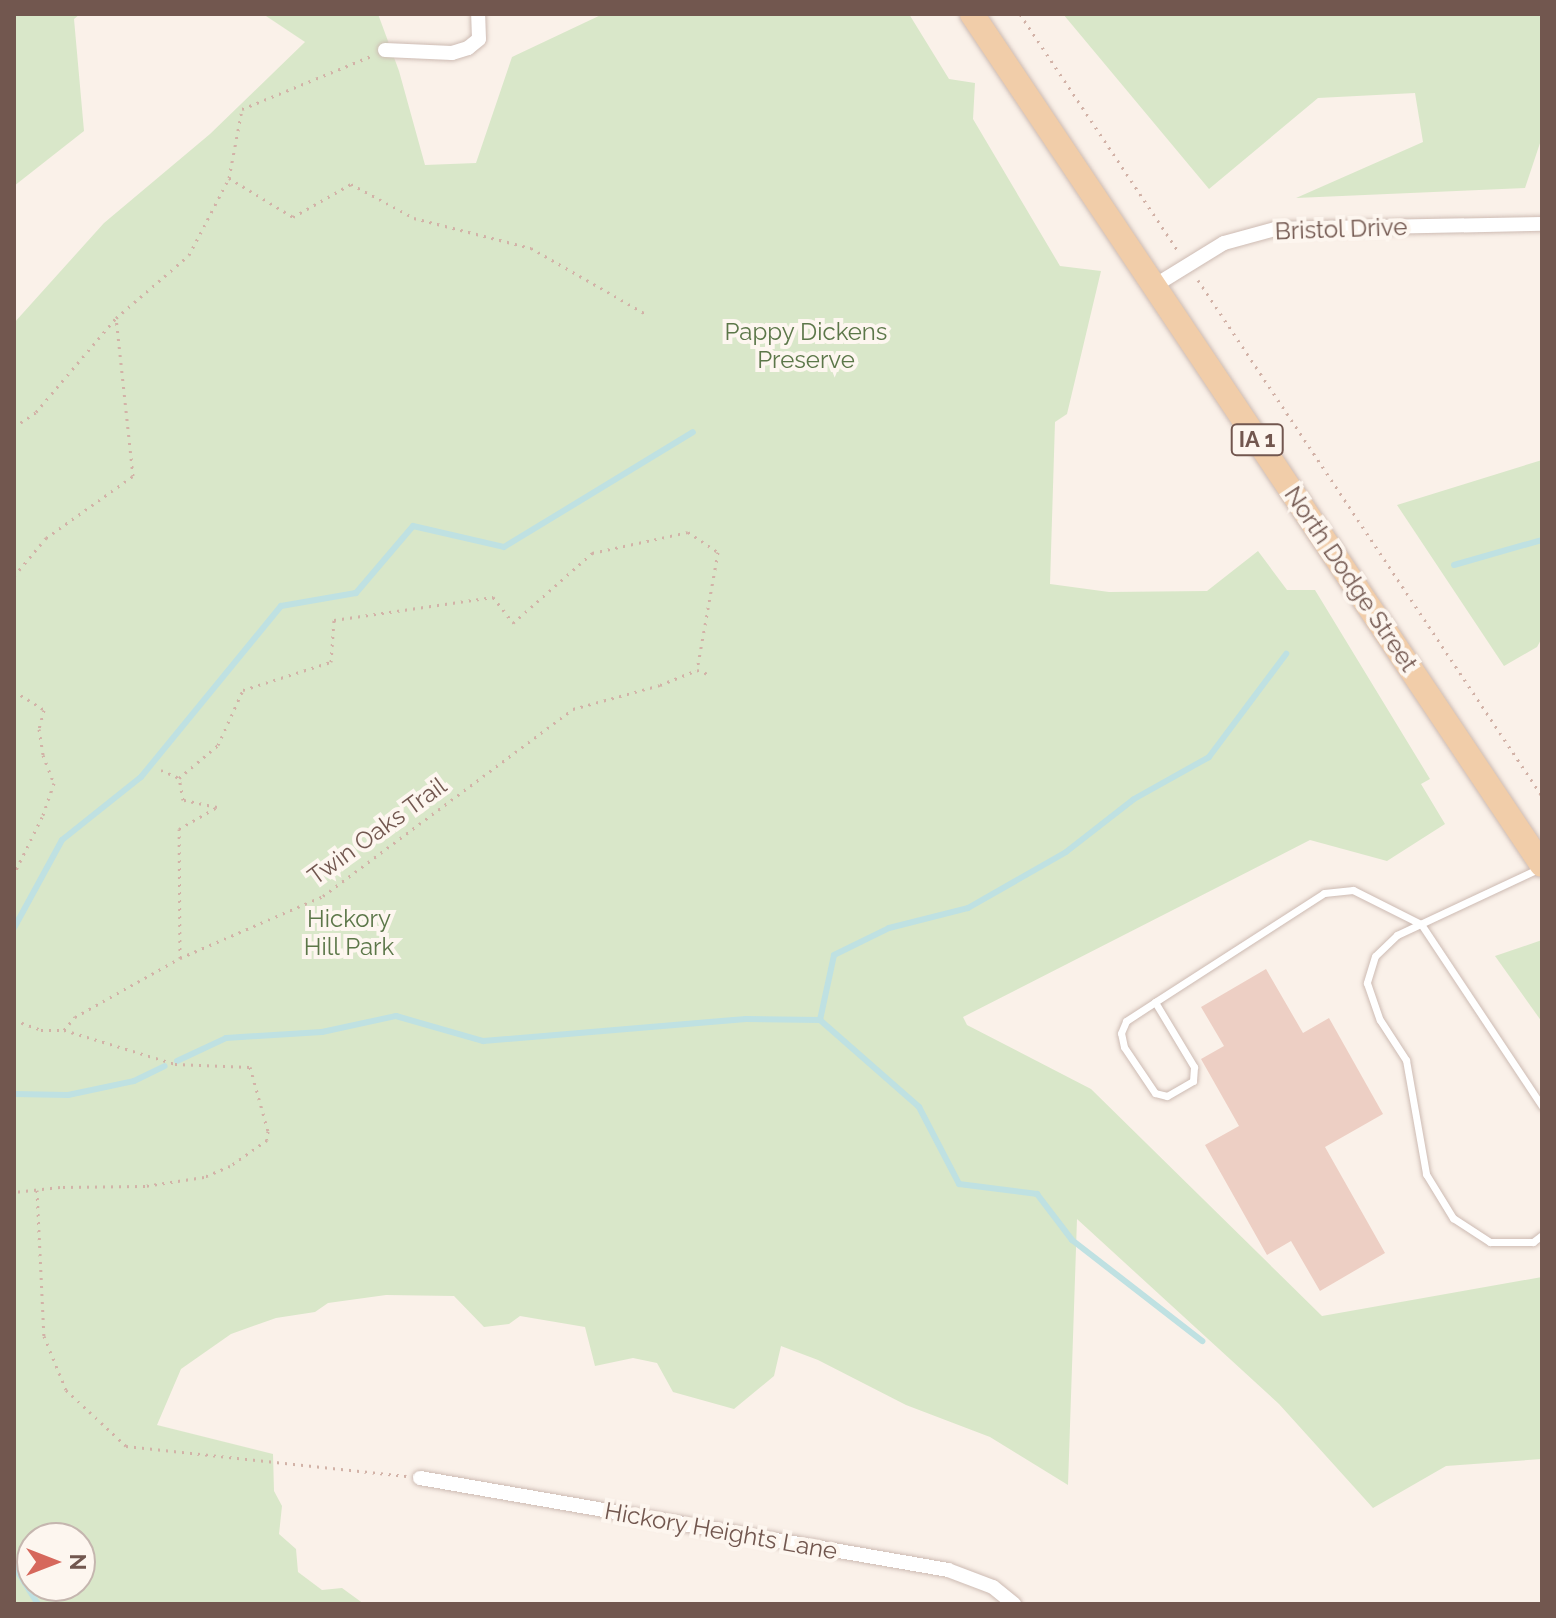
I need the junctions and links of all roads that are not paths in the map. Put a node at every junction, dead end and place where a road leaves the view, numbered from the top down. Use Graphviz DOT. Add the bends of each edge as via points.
graph roads {
  1 [pos="478,14"];
  2 [pos="972,14"];
  3 [pos="385,50"];
  4 [pos="1542,224"];
  5 [pos="1154,286"];
  6 [pos="1542,866"];
  7 [pos="1421,924"];
  8 [pos="1155,1002"];
  9 [pos="1542,1106"];
  10 [pos="1542,1235"];
  11 [pos="420,1478"];
  12 [pos="1014,1604"];
  1 -- 3 [label="street" via="479,39 468,48 452,53"];
  2 -- 5 [label="main road, North Dodge Street / IA 1"];
  4 -- 5 [label="street, Bristol Drive" via="1275,229 1224,243"];
  5 -- 6 [label="main road, North Dodge Street / IA 1"];
  6 -- 7 [label="lane"];
  7 -- 8 [label="lane" via="1353,890 1324,893"];
  7 -- 9 [label="lane"];
  7 -- 10 [label="lane" via="1397,935 1375,956 1367,983 1380,1020 1406,1060 1426,1174 1453,1218 1490,1242 1533,1242"];
  8 -- 8 [label="lane" via="1126,1021 1121,1033 1124,1047 1155,1093 1167,1096 1193,1081 1194,1067"];
  11 -- 12 [label="street, Hickory Heights Lane" via="948,1570 993,1587"];
}
